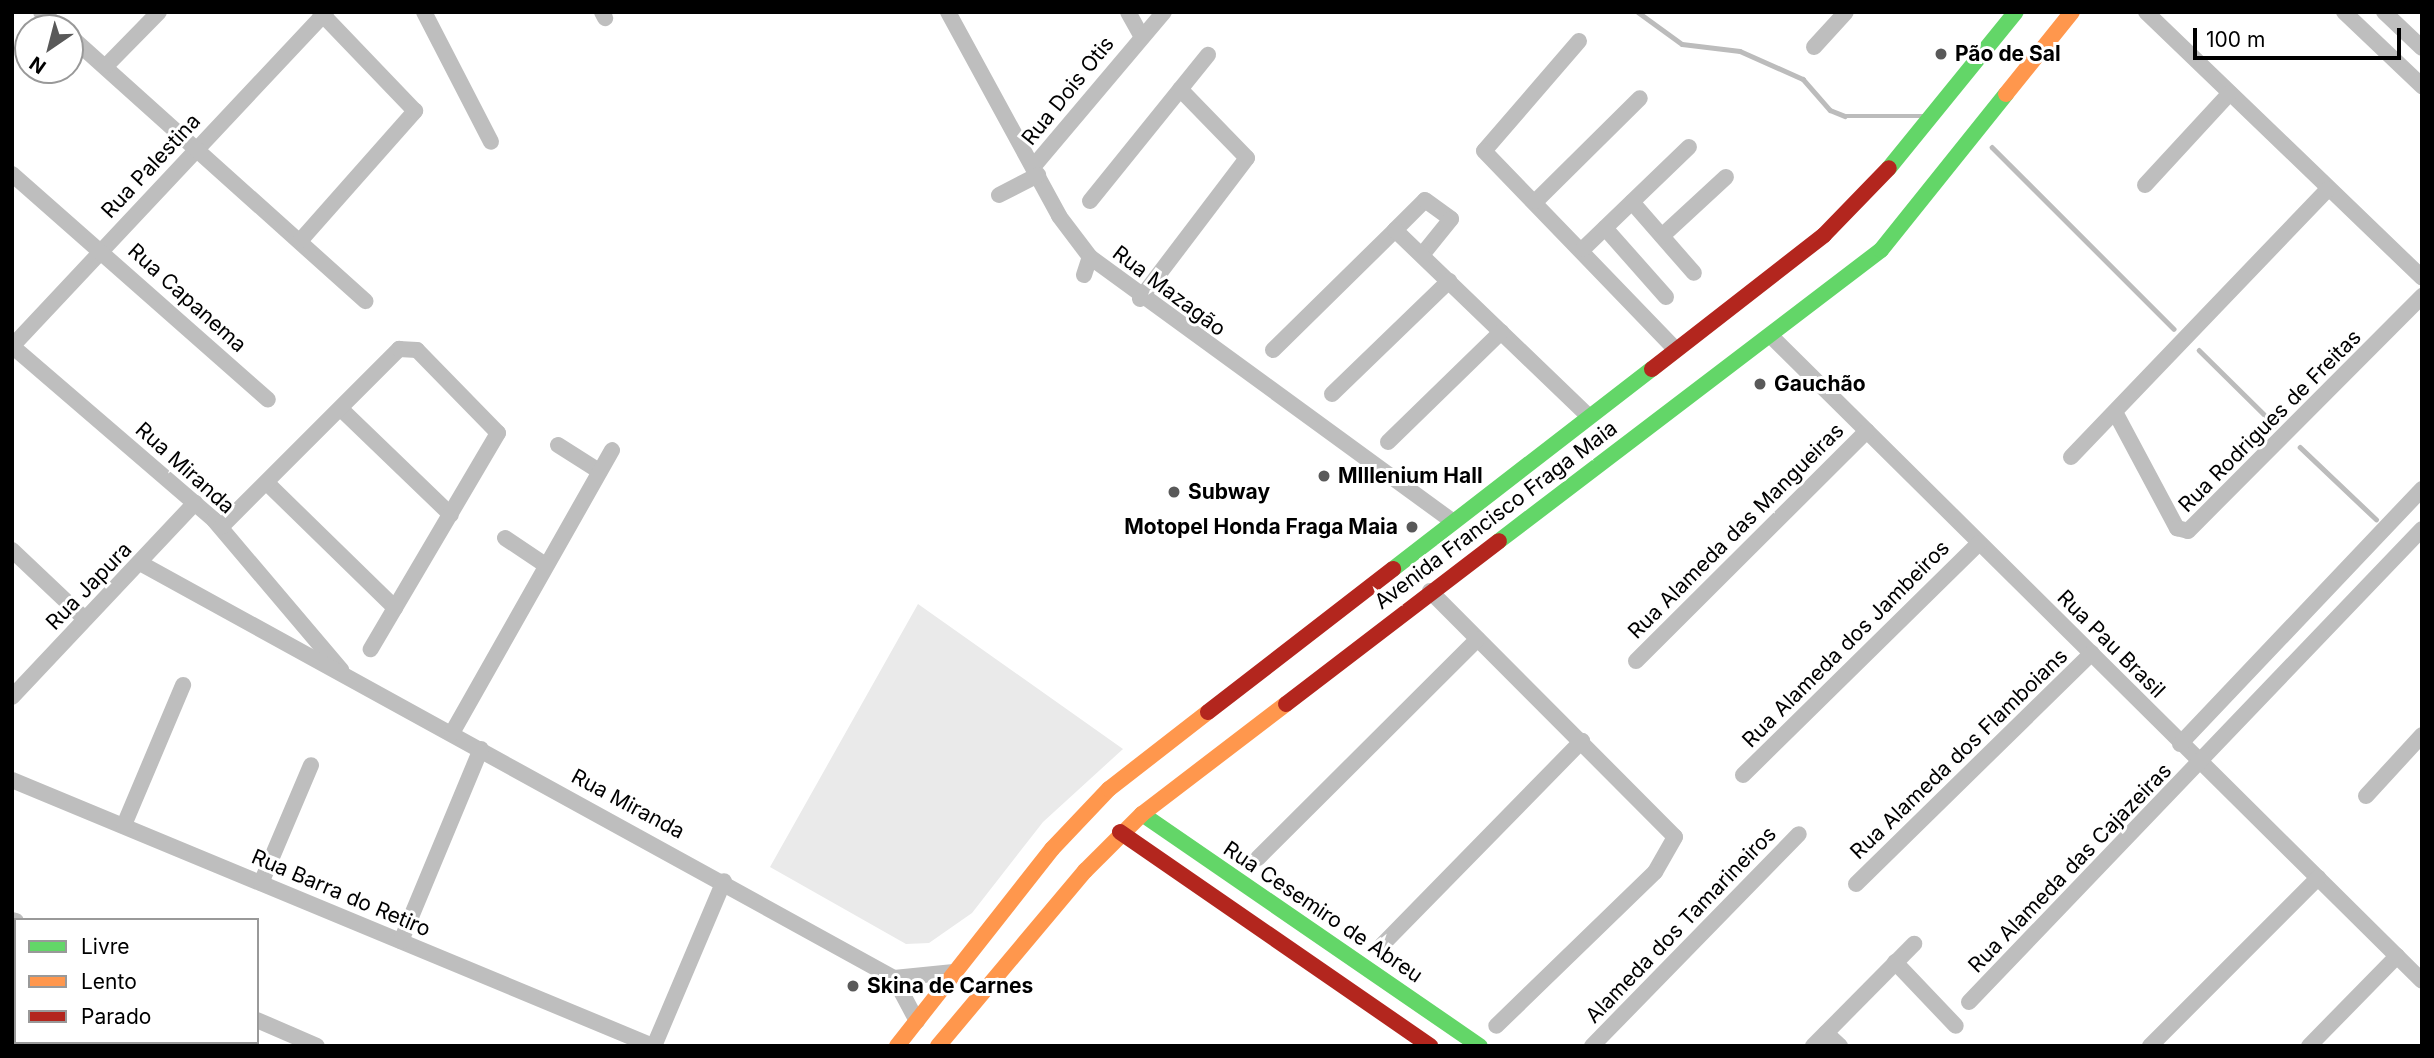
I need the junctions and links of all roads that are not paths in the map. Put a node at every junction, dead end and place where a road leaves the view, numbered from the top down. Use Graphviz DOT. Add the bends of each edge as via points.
graph roads {
  1 [pos="159,12"];
  2 [pos="424,12"];
  3 [pos="948,12"];
  4 [pos="1128,12"];
  5 [pos="1164,12"];
  6 [pos="1846,12"];
  7 [pos="2016,12"];
  8 [pos="2072,12"];
  9 [pos="2146,12"];
  10 [pos="2344,12"];
  11 [pos="2384,12"];
  12 [pos="323,13"];
  13 [pos="1141,36"];
  14 [pos="1579,41"];
  15 [pos="84,47"];
  16 [pos="1814,47"];
  17 [pos="2422,47"];
  18 [pos="1208,55"];
  19 [pos="107,65"];
  20 [pos="2422,86"];
  21 [pos="1180,89"];
  22 [pos="2230,93"];
  23 [pos="1640,98"];
  24 [pos="491,142"];
  25 [pos="197,147"];
  26 [pos="1689,147"];
  27 [pos="1036,171"];
  28 [pos="12,174"];
  29 [pos="1726,177"];
  30 [pos="2145,185"];
  31 [pos="2328,189"];
  32 [pos="999,195"];
  33 [pos="1090,201"];
  34 [pos="1536,201"];
  35 [pos="1632,202"];
  36 [pos="1605,228"];
  37 [pos="1395,230"];
  38 [pos="1662,236"];
  39 [pos="300,241"];
  40 [pos="103,249"];
  41 [pos="1583,249"];
  42 [pos="1422,255"];
  43 [pos="1090,257"];
  44 [pos="1694,273"];
  45 [pos="1084,275"];
  46 [pos="2422,278"];
  47 [pos="1449,281"];
  48 [pos="2422,296"];
  49 [pos="1666,297"];
  50 [pos="1140,299"];
  51 [pos="365,301"];
  52 [pos="1501,332"];
  53 [pos="1771,336"];
  54 [pos="12,346"];
  55 [pos="1675,349"];
  56 [pos="1273,350"];
  57 [pos="1332,394"];
  58 [pos="268,400"];
  59 [pos="342,410"];
  60 [pos="2115,412"];
  61 [pos="1588,416"];
  62 [pos="1867,431"];
  63 [pos="1388,442"];
  64 [pos="558,445"];
  65 [pos="612,450"];
  66 [pos="2071,457"];
  67 [pos="599,471"];
  68 [pos="267,484"];
  69 [pos="2422,489"];
  70 [pos="195,503"];
  71 [pos="450,514"];
  72 [pos="1453,522"];
  73 [pos="221,527"];
  74 [pos="2422,529"];
  75 [pos="505,538"];
  76 [pos="1979,543"];
  77 [pos="12,550"];
  78 [pos="140,564"];
  79 [pos="544,564"];
  80 [pos="1430,591"];
  81 [pos="395,608"];
  82 [pos="85,619"];
  83 [pos="2295,622"];
  84 [pos="1478,639"];
  85 [pos="2314,643"];
  86 [pos="371,649"];
  87 [pos="1287,650"];
  88 [pos="2092,653"];
  89 [pos="1636,661"];
  90 [pos="341,670"];
  91 [pos="1322,671"];
  92 [pos="183,685"];
  93 [pos="1239,686"];
  94 [pos="14,693"];
  95 [pos="1261,719"];
  96 [pos="452,733"];
  97 [pos="2422,735"];
  98 [pos="1582,741"];
  99 [pos="2180,744"];
  100 [pos="481,749"];
  101 [pos="2201,763"];
  102 [pos="311,765"];
  103 [pos="1743,775"];
  104 [pos="12,780"];
  105 [pos="2366,796"];
  106 [pos="1142,814"];
  107 [pos="124,825"];
  108 [pos="1120,832"];
  109 [pos="1799,834"];
  110 [pos="1258,858"];
  111 [pos="2318,878"];
  112 [pos="724,881"];
  113 [pos="261,883"];
  114 [pos="1856,884"];
  115 [pos="401,941"];
  116 [pos="1382,944"];
  117 [pos="1914,944"];
  118 [pos="2397,956"];
  119 [pos="1895,962"];
  120 [pos="1363,965"];
  121 [pos="954,972"];
  122 [pos="894,978"];
  123 [pos="2422,981"];
  124 [pos="1343,987"];
  125 [pos="1969,1002"];
  126 [pos="259,1021"];
  127 [pos="916,1021"];
  128 [pos="1496,1026"];
  129 [pos="1956,1026"];
  130 [pos="1826,1033"];
  131 [pos="317,1046"];
  132 [pos="653,1046"];
  133 [pos="897,1046"];
  134 [pos="938,1046"];
  135 [pos="1430,1046"];
  136 [pos="1480,1046"];
  137 [pos="1592,1046"];
  138 [pos="1813,1046"];
  139 [pos="1840,1046"];
  140 [pos="2150,1046"];
  141 [pos="2309,1046"];
  1 -- 19 [label="street"];
  2 -- 24 [label="street"];
  3 -- 27 [label="street, Rua Mazagão"];
  4 -- 13 [label="street"];
  5 -- 13 [label="street, Rua Dois Otis"];
  6 -- 16 [label="street"];
  7 -- 55 [label="main road, Avenida Francisco Fraga Maia" via="1859,205"];
  8 -- 53 [label="main road, Avenida Francisco Fraga Maia" via="1908,222"];
  9 -- 22 [label="street"];
  10 -- 20 [label="street"];
  11 -- 17 [label="street"];
  12 -- 25 [label="street, Rua Palestina"];
  12 -- 39 [label="street" via="415,111"];
  13 -- 27 [label="street, Rua Dois Otis"];
  14 -- 34 [label="street" via="1484,146"];
  15 -- 19 [label="street"];
  18 -- 21 [label="street"];
  19 -- 25 [label="street"];
  21 -- 33 [label="street"];
  21 -- 50 [label="street" via="1247,158"];
  22 -- 30 [label="street"];
  22 -- 31 [label="street"];
  23 -- 34 [label="street"];
  25 -- 39 [label="street"];
  25 -- 40 [label="street, Rua Palestina"];
  26 -- 35 [label="street"];
  27 -- 32 [label="street"];
  27 -- 43 [label="street, Rua Mazagão" via="1054,218"];
  28 -- 40 [label="street, Rua Capanema"];
  29 -- 38 [label="street"];
  31 -- 46 [label="street"];
  31 -- 60 [label="street"];
  34 -- 41 [label="street"];
  35 -- 36 [label="street"];
  35 -- 38 [label="street"];
  36 -- 41 [label="street"];
  36 -- 49 [label="street"];
  37 -- 42 [label="street"];
  37 -- 42 [label="street" via="1425,200 1451,219"];
  37 -- 56 [label="street"];
  38 -- 44 [label="street"];
  39 -- 51 [label="street"];
  40 -- 54 [label="street, Rua Palestina"];
  40 -- 58 [label="street, Rua Capanema"];
  41 -- 55 [label="street"];
  42 -- 47 [label="street"];
  43 -- 45 [label="street"];
  43 -- 50 [label="street, Rua Mazagão"];
  47 -- 52 [label="street"];
  47 -- 57 [label="street"];
  48 -- 60 [label="street, Rua Rodrigues de Freitas" via="2188,531 2177,528"];
  50 -- 72 [label="street, Rua Mazagão"];
  52 -- 61 [label="street"];
  52 -- 63 [label="street"];
  53 -- 62 [label="street, Rua Pau Brasil"];
  53 -- 80 [label="main road, Avenida Francisco Fraga Maia"];
  54 -- 70 [label="street, Rua Miranda"];
  55 -- 61 [label="main road, Avenida Francisco Fraga Maia"];
  59 -- 68 [label="street"];
  59 -- 71 [label="street"];
  59 -- 71 [label="street" via="404,346 437,368 498,433"];
  60 -- 66 [label="street"];
  61 -- 72 [label="main road, Avenida Francisco Fraga Maia"];
  62 -- 76 [label="street, Rua Pau Brasil"];
  62 -- 89 [label="street, Rua Alameda das Mangueiras"];
  64 -- 67 [label="street"];
  65 -- 67 [label="street"];
  67 -- 79 [label="street"];
  68 -- 73 [label="street"];
  68 -- 81 [label="street"];
  69 -- 83 [label="street"];
  70 -- 73 [label="street, Rua Miranda"];
  70 -- 78 [label="street, Rua Japura"];
  71 -- 81 [label="street"];
  72 -- 87 [label="main road, Avenida Francisco Fraga Maia"];
  73 -- 90 [label="street, Rua Miranda"];
  74 -- 85 [label="street, Rua Alameda das Cajazeiras"];
  75 -- 79 [label="street"];
  76 -- 88 [label="street, Rua Pau Brasil"];
  76 -- 103 [label="street, Rua Alameda dos Jambeiros"];
  77 -- 82 [label="street"];
  78 -- 82 [label="street, Rua Japura"];
  78 -- 90 [label="street, Rua Miranda"];
  79 -- 96 [label="street"];
  80 -- 84 [label="street"];
  80 -- 91 [label="main road, Avenida Francisco Fraga Maia"];
  81 -- 86 [label="street"];
  82 -- 94 [label="street, Rua Japura"];
  83 -- 85 [label="street"];
  83 -- 99 [label="street"];
  84 -- 98 [label="street"];
  84 -- 110 [label="street"];
  85 -- 101 [label="street, Rua Alameda das Cajazeiras"];
  87 -- 91 [label="main road" via="1278,667 1286,678"];
  87 -- 93 [label="main road, Avenida Francisco Fraga Maia"];
  88 -- 99 [label="street, Rua Pau Brasil"];
  88 -- 114 [label="street, Rua Alameda dos Flamboians"];
  90 -- 96 [label="street, Rua Miranda"];
  91 -- 95 [label="main road, Avenida Francisco Fraga Maia"];
  92 -- 107 [label="street"];
  93 -- 95 [label="main road" via="1262,676 1280,684"];
  93 -- 121 [label="main road, Avenida Francisco Fraga Maia" via="1077,820"];
  95 -- 106 [label="main road, Avenida Francisco Fraga Maia"];
  96 -- 100 [label="street, Rua Miranda"];
  97 -- 105 [label="street"];
  98 -- 116 [label="street"];
  98 -- 128 [label="street" via="1675,837 1655,872"];
  99 -- 101 [label="street, Rua Pau Brasil"];
  100 -- 112 [label="street, Rua Miranda"];
  100 -- 115 [label="street"];
  101 -- 111 [label="street, Rua Pau Brasil"];
  101 -- 125 [label="street, Rua Alameda das Cajazeiras"];
  102 -- 113 [label="street"];
  104 -- 107 [label="street, Rua Barra do Retiro"];
  106 -- 108 [label="main road, Avenida Francisco Fraga Maia"];
  106 -- 120 [label="main road, Rua Cesemiro de Abreu"];
  107 -- 113 [label="street, Rua Barra do Retiro"];
  108 -- 124 [label="main road"];
  108 -- 134 [label="main road, Avenida Francisco Fraga Maia"];
  109 -- 137 [label="street, Alameda dos Tamarineiros"];
  111 -- 118 [label="street, Rua Pau Brasil"];
  111 -- 140 [label="street"];
  112 -- 122 [label="street, Rua Miranda"];
  112 -- 132 [label="street"];
  113 -- 115 [label="street, Rua Barra do Retiro"];
  115 -- 132 [label="street, Rua Barra do Retiro"];
  117 -- 119 [label="street"];
  118 -- 123 [label="street, Rua Pau Brasil"];
  118 -- 141 [label="street"];
  119 -- 129 [label="street"];
  119 -- 130 [label="street"];
  120 -- 124 [label="main road"];
  120 -- 136 [label="main road, Rua Cesemiro de Abreu"];
  121 -- 122 [label="street"];
  121 -- 127 [label="main road, Avenida Francisco Fraga Maia"];
  122 -- 127 [label="street"];
  124 -- 135 [label="main road"];
  126 -- 131 [label="street"];
  127 -- 133 [label="main road, Avenida Francisco Fraga Maia"];
  130 -- 138 [label="street"];
  130 -- 139 [label="street"];
}
